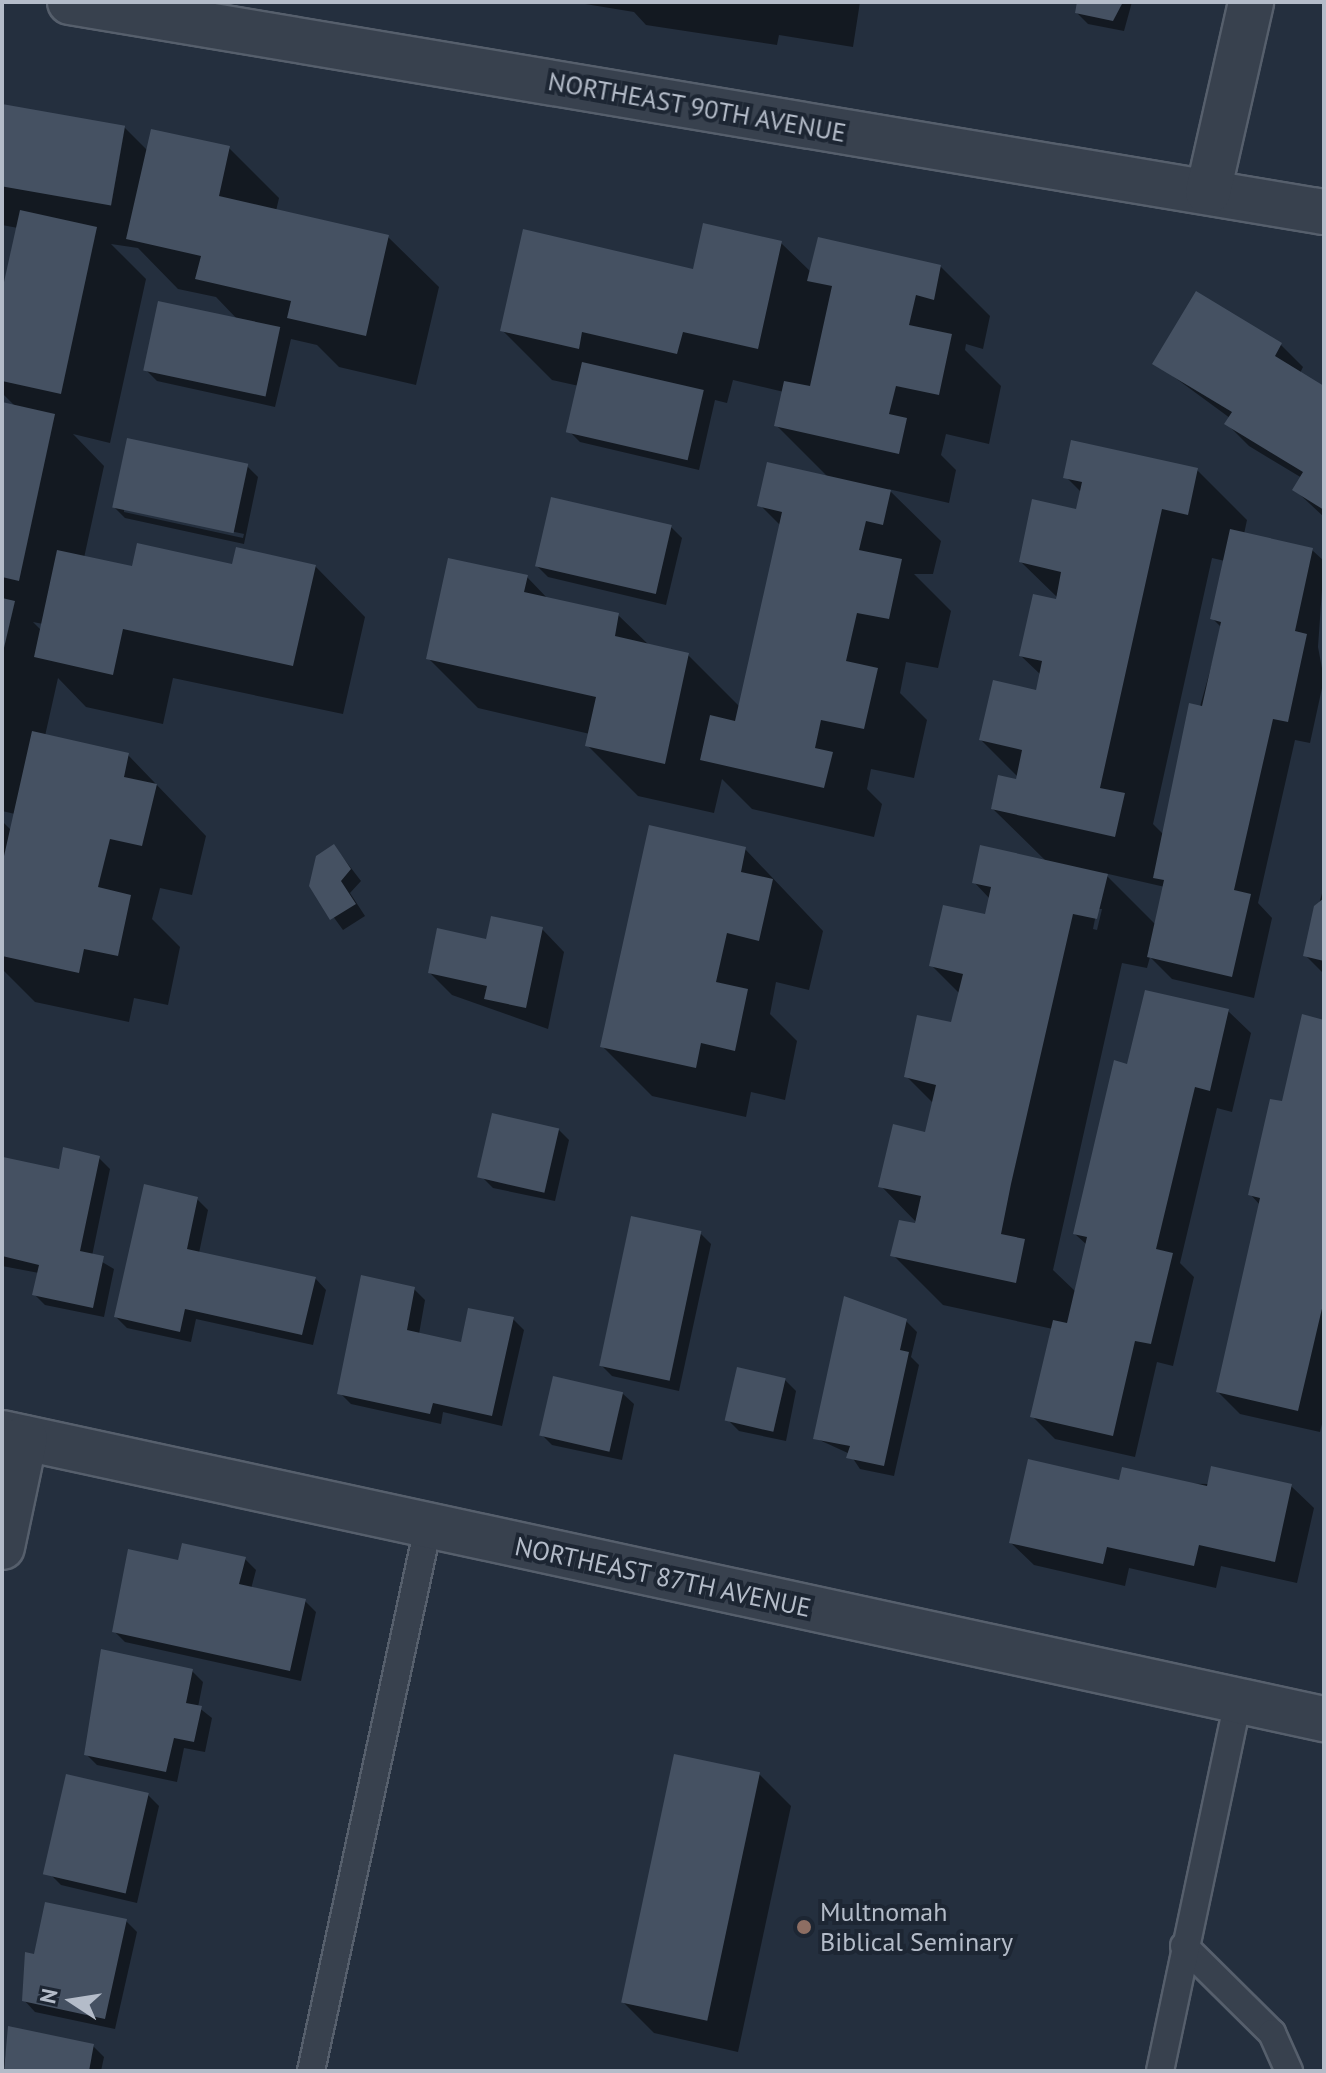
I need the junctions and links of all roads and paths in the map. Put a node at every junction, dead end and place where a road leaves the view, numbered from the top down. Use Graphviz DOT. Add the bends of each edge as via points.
graph roads {
  1 [pos="70,2"];
  2 [pos="1251,2"];
  3 [pos="1208,192"];
  4 [pos="1324,212"];
  5 [pos="14,1436"];
  6 [pos="428,1527"];
  7 [pos="2,1547"];
  8 [pos="1238,1702"];
  9 [pos="1324,1719"];
  10 [pos="1184,1946"];
  11 [pos="311,2071"];
  12 [pos="1160,2071"];
  13 [pos="1289,2071"];
  1 -- 3 [label="street, NORTHEAST 90TH AVENUE"];
  2 -- 3 [label="street"];
  3 -- 4 [label="street, NORTHEAST 90TH AVENUE"];
  5 -- 6 [label="street, NORTHEAST 87TH AVENUE"];
  5 -- 7 [label="street"];
  6 -- 8 [label="street, NORTHEAST 87TH AVENUE"];
  6 -- 11 [label="lane"];
  8 -- 9 [label="street, NORTHEAST 87TH AVENUE"];
  8 -- 10 [label="lane"];
  10 -- 12 [label="lane"];
  10 -- 13 [label="lane" via="1272,2033"];
}
